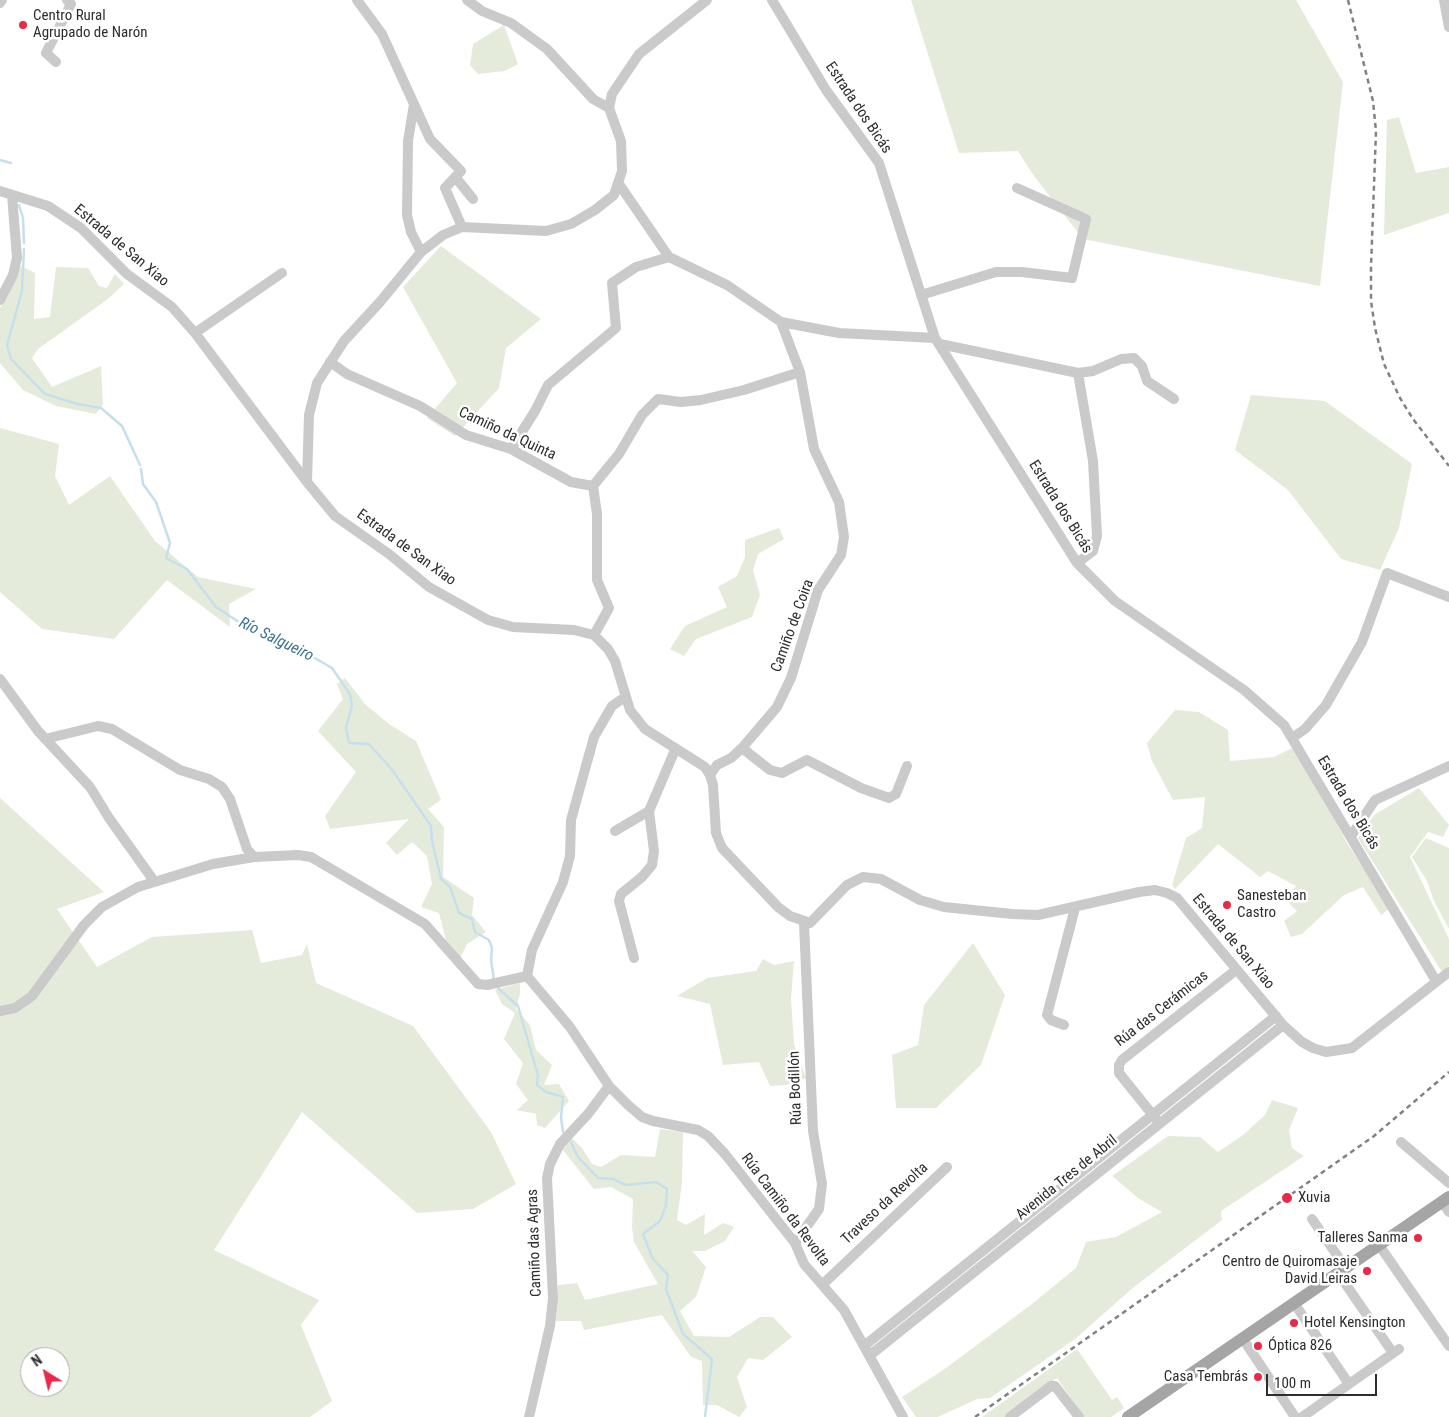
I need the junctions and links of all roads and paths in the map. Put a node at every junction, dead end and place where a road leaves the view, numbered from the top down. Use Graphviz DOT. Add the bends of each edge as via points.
graph roads {
  1 [pos="2,0"];
  2 [pos="67,0"];
  3 [pos="357,0"];
  4 [pos="468,0"];
  5 [pos="707,0"];
  6 [pos="772,0"];
  7 [pos="1444,0"];
  8 [pos="0,3"];
  9 [pos="1449,27"];
  10 [pos="56,62"];
  11 [pos="414,102"];
  12 [pos="609,108"];
  13 [pos="456,178"];
  14 [pos="619,184"];
  15 [pos="1017,188"];
  16 [pos="0,191"];
  17 [pos="12,195"];
  18 [pos="473,199"];
  19 [pos="462,227"];
  20 [pos="421,252"];
  21 [pos="669,257"];
  22 [pos="282,273"];
  23 [pos="921,295"];
  24 [pos="0,300"];
  25 [pos="781,322"];
  26 [pos="195,333"];
  27 [pos="937,341"];
  28 [pos="330,362"];
  29 [pos="800,372"];
  30 [pos="1078,373"];
  31 [pos="1174,399"];
  32 [pos="512,449"];
  33 [pos="307,482"];
  34 [pos="593,486"];
  35 [pos="1077,563"];
  36 [pos="1449,597"];
  37 [pos="594,635"];
  38 [pos="0,679"];
  39 [pos="625,697"];
  40 [pos="1292,738"];
  41 [pos="46,739"];
  42 [pos="742,748"];
  43 [pos="675,750"];
  44 [pos="906,766"];
  45 [pos="1449,766"];
  46 [pos="710,775"];
  47 [pos="649,811"];
  48 [pos="615,831"];
  49 [pos="1351,836"];
  50 [pos="254,857"];
  51 [pos="154,880"];
  52 [pos="1075,908"];
  53 [pos="804,923"];
  54 [pos="634,958"];
  55 [pos="1236,970"];
  56 [pos="1449,972"];
  57 [pos="527,976"];
  58 [pos="1436,981"];
  59 [pos="0,1011"];
  60 [pos="1276,1016"];
  61 [pos="1283,1024"];
  62 [pos="1064,1025"];
  63 [pos="608,1086"];
  64 [pos="1152,1115"];
  65 [pos="1160,1123"];
  66 [pos="1402,1142"];
  67 [pos="947,1167"];
  68 [pos="1449,1183"];
  69 [pos="1447,1203"];
  70 [pos="1312,1219"];
  71 [pos="795,1243"];
  72 [pos="1379,1245"];
  73 [pos="1342,1270"];
  74 [pos="823,1284"];
  75 [pos="1294,1303"];
  76 [pos="1243,1339"];
  77 [pos="864,1346"];
  78 [pos="1449,1346"];
  79 [pos="869,1356"];
  80 [pos="1349,1384"];
  81 [pos="529,1417"];
  82 [pos="904,1417"];
  83 [pos="1010,1417"];
  84 [pos="1079,1417"];
  85 [pos="1128,1417"];
  86 [pos="1296,1417"];
  87 [pos="1302,1417"];
  1 -- 8 [label="street"];
  2 -- 10 [label="street" via="71,4 46,53"];
  3 -- 11 [label="street" via="382,34"];
  4 -- 12 [label="street" via="482,11 511,23 547,49 593,99"];
  5 -- 12 [label="street" via="639,54 612,94"];
  6 -- 23 [label="street, Estrada dos Bicás" via="826,90 879,164"];
  7 -- 9 [label="street"];
  11 -- 13 [label="street" via="430,139 461,171"];
  11 -- 20 [label="street" via="408,141 407,215"];
  12 -- 14 [label="street" via="621,141"];
  13 -- 18 [label="street"];
  13 -- 19 [label="street" via="445,188"];
  14 -- 19 [label="street" via="614,195 571,224 546,230"];
  14 -- 21 [label="street"];
  15 -- 23 [label="street" via="1086,219 1072,278 996,272"];
  16 -- 17 [label="street, Estrada de San Xiao"];
  17 -- 24 [label="street" via="17,258 13,275"];
  17 -- 26 [label="street, Estrada de San Xiao" via="48,206 80,228 126,274 172,307"];
  19 -- 20 [label="street" via="434,240"];
  20 -- 28 [label="street" via="344,341"];
  21 -- 25 [label="street" via="727,285"];
  21 -- 32 [label="street" via="636,267 612,283 616,328 548,385"];
  22 -- 26 [label="street"];
  23 -- 27 [label="street, Estrada dos Bicás"];
  25 -- 27 [label="street" via="839,333"];
  25 -- 29 [label="street, Camiño de Coira"];
  26 -- 33 [label="street, Estrada de San Xiao"];
  27 -- 30 [label="street"];
  27 -- 35 [label="street, Estrada dos Bicás"];
  28 -- 32 [label="street, Camiño da Quinta" via="347,374 420,406 466,435"];
  28 -- 33 [label="street" via="317,383 309,415"];
  29 -- 34 [label="street" via="701,400 658,399 642,415 619,454"];
  29 -- 42 [label="street, Camiño de Coira" via="814,449 839,502 844,537 841,556 818,590 790,678 777,707"];
  30 -- 31 [label="street" via="1134,358 1142,366 1147,381"];
  30 -- 35 [label="street" via="1093,461 1097,536 1093,551"];
  32 -- 34 [label="street, Camiño da Quinta" via="571,482"];
  33 -- 37 [label="street, Estrada de San Xiao" via="335,516 429,587 488,620 512,627 574,630"];
  34 -- 37 [label="street" via="597,514 597,580 609,608"];
  35 -- 40 [label="street, Estrada dos Bicás" via="1115,601 1244,690 1284,725"];
  36 -- 40 [label="street" via="1387,573 1358,650 1326,705 1305,729"];
  37 -- 39 [label="street" via="608,649 614,661"];
  38 -- 41 [label="street"];
  39 -- 43 [label="street" via="630,710 645,729"];
  39 -- 57 [label="street" via="612,706 594,737 570,820 570,856 563,882 532,950"];
  40 -- 49 [label="street, Estrada dos Bicás"];
  41 -- 50 [label="street" via="98,726 112,729 180,770 222,787 230,799 247,849"];
  41 -- 51 [label="street" via="90,787 108,818"];
  42 -- 44 [label="street" via="770,770 782,773 807,760 888,798 896,794"];
  42 -- 46 [label="street, Camiño de Coira"];
  43 -- 46 [label="street" via="705,767"];
  43 -- 47 [label="street"];
  45 -- 49 [label="street" via="1375,800"];
  46 -- 53 [label="street" via="716,833 722,848 778,907"];
  47 -- 48 [label="street"];
  47 -- 54 [label="street" via="654,851 652,865 621,894 619,901"];
  49 -- 58 [label="street, Estrada dos Bicás"];
  50 -- 51 [label="street"];
  50 -- 57 [label="street" via="311,857 335,870 425,924 478,984"];
  51 -- 59 [label="street" via="102,907 84,925 36,992 15,1008"];
  52 -- 53 [label="street, Estrada de San Xiao" via="1038,915 944,907 920,900 881,879 863,877 847,885 810,923"];
  52 -- 55 [label="street, Estrada de San Xiao" via="1138,892 1155,890 1166,893 1177,898"];
  52 -- 62 [label="street" via="1046,1015"];
  53 -- 71 [label="street, Rúa Bodillón" via="813,1131 822,1184 819,1209"];
  55 -- 60 [label="street, Estrada de San Xiao"];
  55 -- 64 [label="street, Rúa das Cerámicas" via="1122,1060 1119,1073"];
  56 -- 58 [label="street, Estrada de San Xiao"];
  57 -- 63 [label="street, Rúa Camiño da Revolta" via="570,1028"];
  58 -- 61 [label="street, Estrada de San Xiao" via="1352,1048 1326,1052 1313,1048"];
  60 -- 61 [label="street, Estrada de San Xiao"];
  60 -- 64 [label="street, Avenida Tres de Abril"];
  61 -- 65 [label="street, Avenida Tres de Abril"];
  63 -- 71 [label="street, Rúa Camiño da Revolta" via="642,1117 698,1130 708,1136"];
  63 -- 81 [label="street, Camiño das Agras" via="560,1144 550,1164 547,1178 553,1298 550,1326"];
  64 -- 65 [label="street, Rúa das Cerámicas"];
  64 -- 77 [label="street, Avenida Tres de Abril"];
  65 -- 79 [label="street, Avenida Tres de Abril"];
  66 -- 68 [label="street"];
  67 -- 74 [label="street, Traveso da Revolta"];
  69 -- 72 [label="main road"];
  70 -- 73 [label="street"];
  71 -- 74 [label="street, Rúa Camiño da Revolta" via="804,1264"];
  72 -- 73 [label="main road"];
  72 -- 78 [label="street"];
  73 -- 75 [label="main road"];
  73 -- 80 [label="street" via="1396,1351"];
  74 -- 77 [label="street, Rúa Camiño da Revolta" via="844,1310"];
  75 -- 76 [label="main road"];
  75 -- 80 [label="street"];
  76 -- 85 [label="main road"];
  76 -- 86 [label="street"];
  77 -- 79 [label="street, Rúa Camiño da Revolta"];
  79 -- 82 [label="street, Rúa Camiño da Revolta"];
  80 -- 87 [label="street"];
  83 -- 84 [label="street" via="1051,1386 1055,1386"];
}
